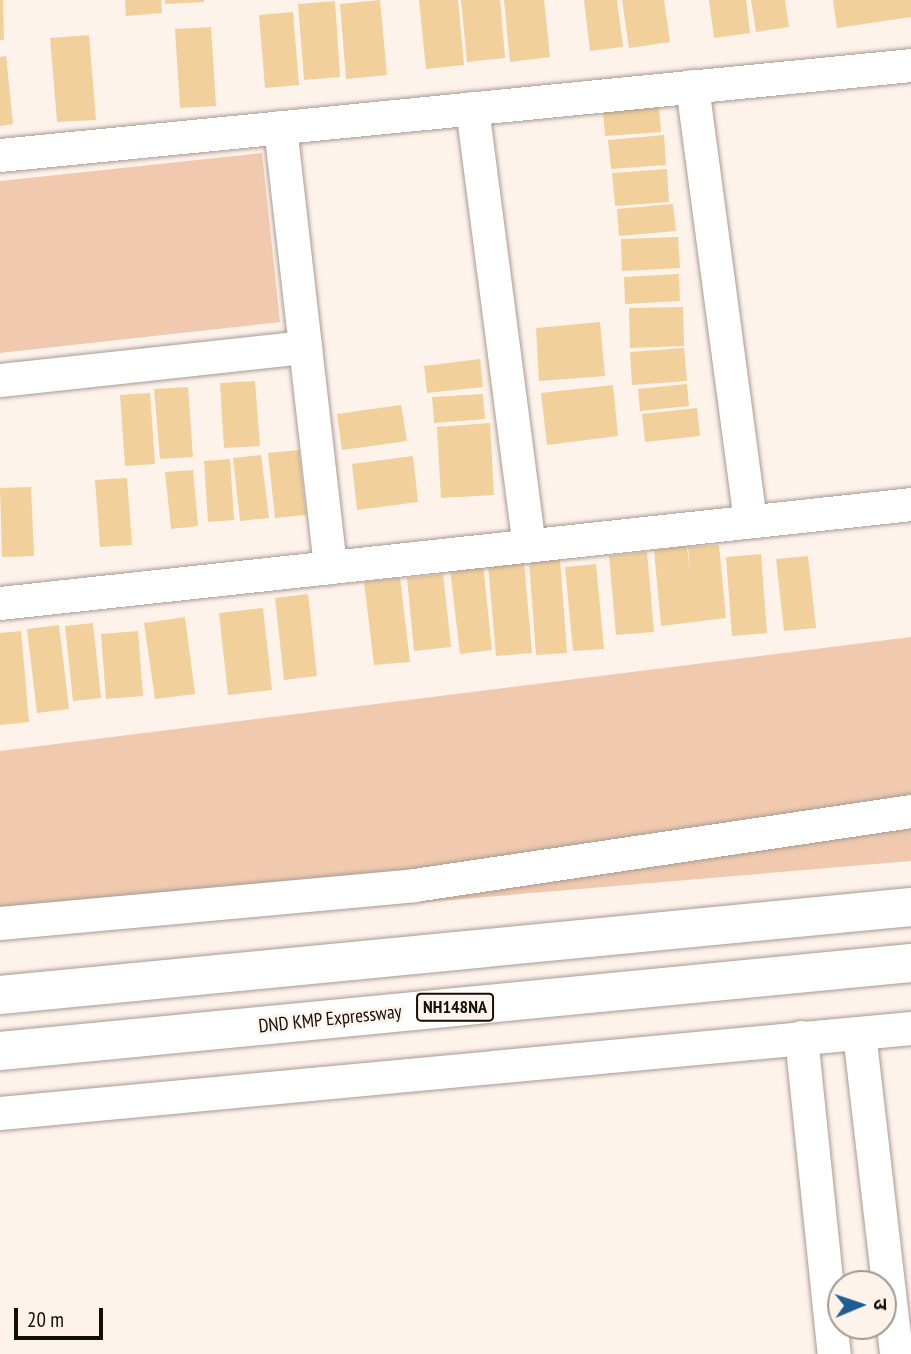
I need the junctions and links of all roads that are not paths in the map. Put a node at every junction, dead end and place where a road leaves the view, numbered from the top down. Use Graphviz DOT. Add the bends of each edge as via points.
graph roads {
  1 [pos="911,65"];
  2 [pos="692,86"];
  3 [pos="472,108"];
  4 [pos="280,127"];
  5 [pos="0,155"];
  6 [pos="305,347"];
  7 [pos="0,380"];
  8 [pos="911,503"];
  9 [pos="750,521"];
  10 [pos="529,545"];
  11 [pos="330,567"];
  12 [pos="0,603"];
  13 [pos="911,811"];
  14 [pos="911,907"];
  15 [pos="0,923"];
  16 [pos="911,963"];
  17 [pos="0,995"];
  18 [pos="911,1028"];
  19 [pos="859,1033"];
  20 [pos="801,1037"];
  21 [pos="0,1051"];
  22 [pos="0,1113"];
  23 [pos="834,1354"];
  24 [pos="895,1354"];
  1 -- 2 [label="street"];
  2 -- 3 [label="street"];
  2 -- 9 [label="street"];
  3 -- 4 [label="street"];
  3 -- 10 [label="street"];
  4 -- 5 [label="street"];
  4 -- 6 [label="street"];
  6 -- 7 [label="street"];
  6 -- 11 [label="street"];
  8 -- 9 [label="street"];
  9 -- 10 [label="street"];
  10 -- 11 [label="street"];
  11 -- 12 [label="street"];
  13 -- 15 [label="street" via="414,886"];
  14 -- 17 [label="highway"];
  16 -- 21 [label="highway, DND KMP Expressway / NH148NA"];
  18 -- 19 [label="street"];
  19 -- 20 [label="street"];
  19 -- 24 [label="street"];
  20 -- 22 [label="street"];
  20 -- 23 [label="street"];
}
